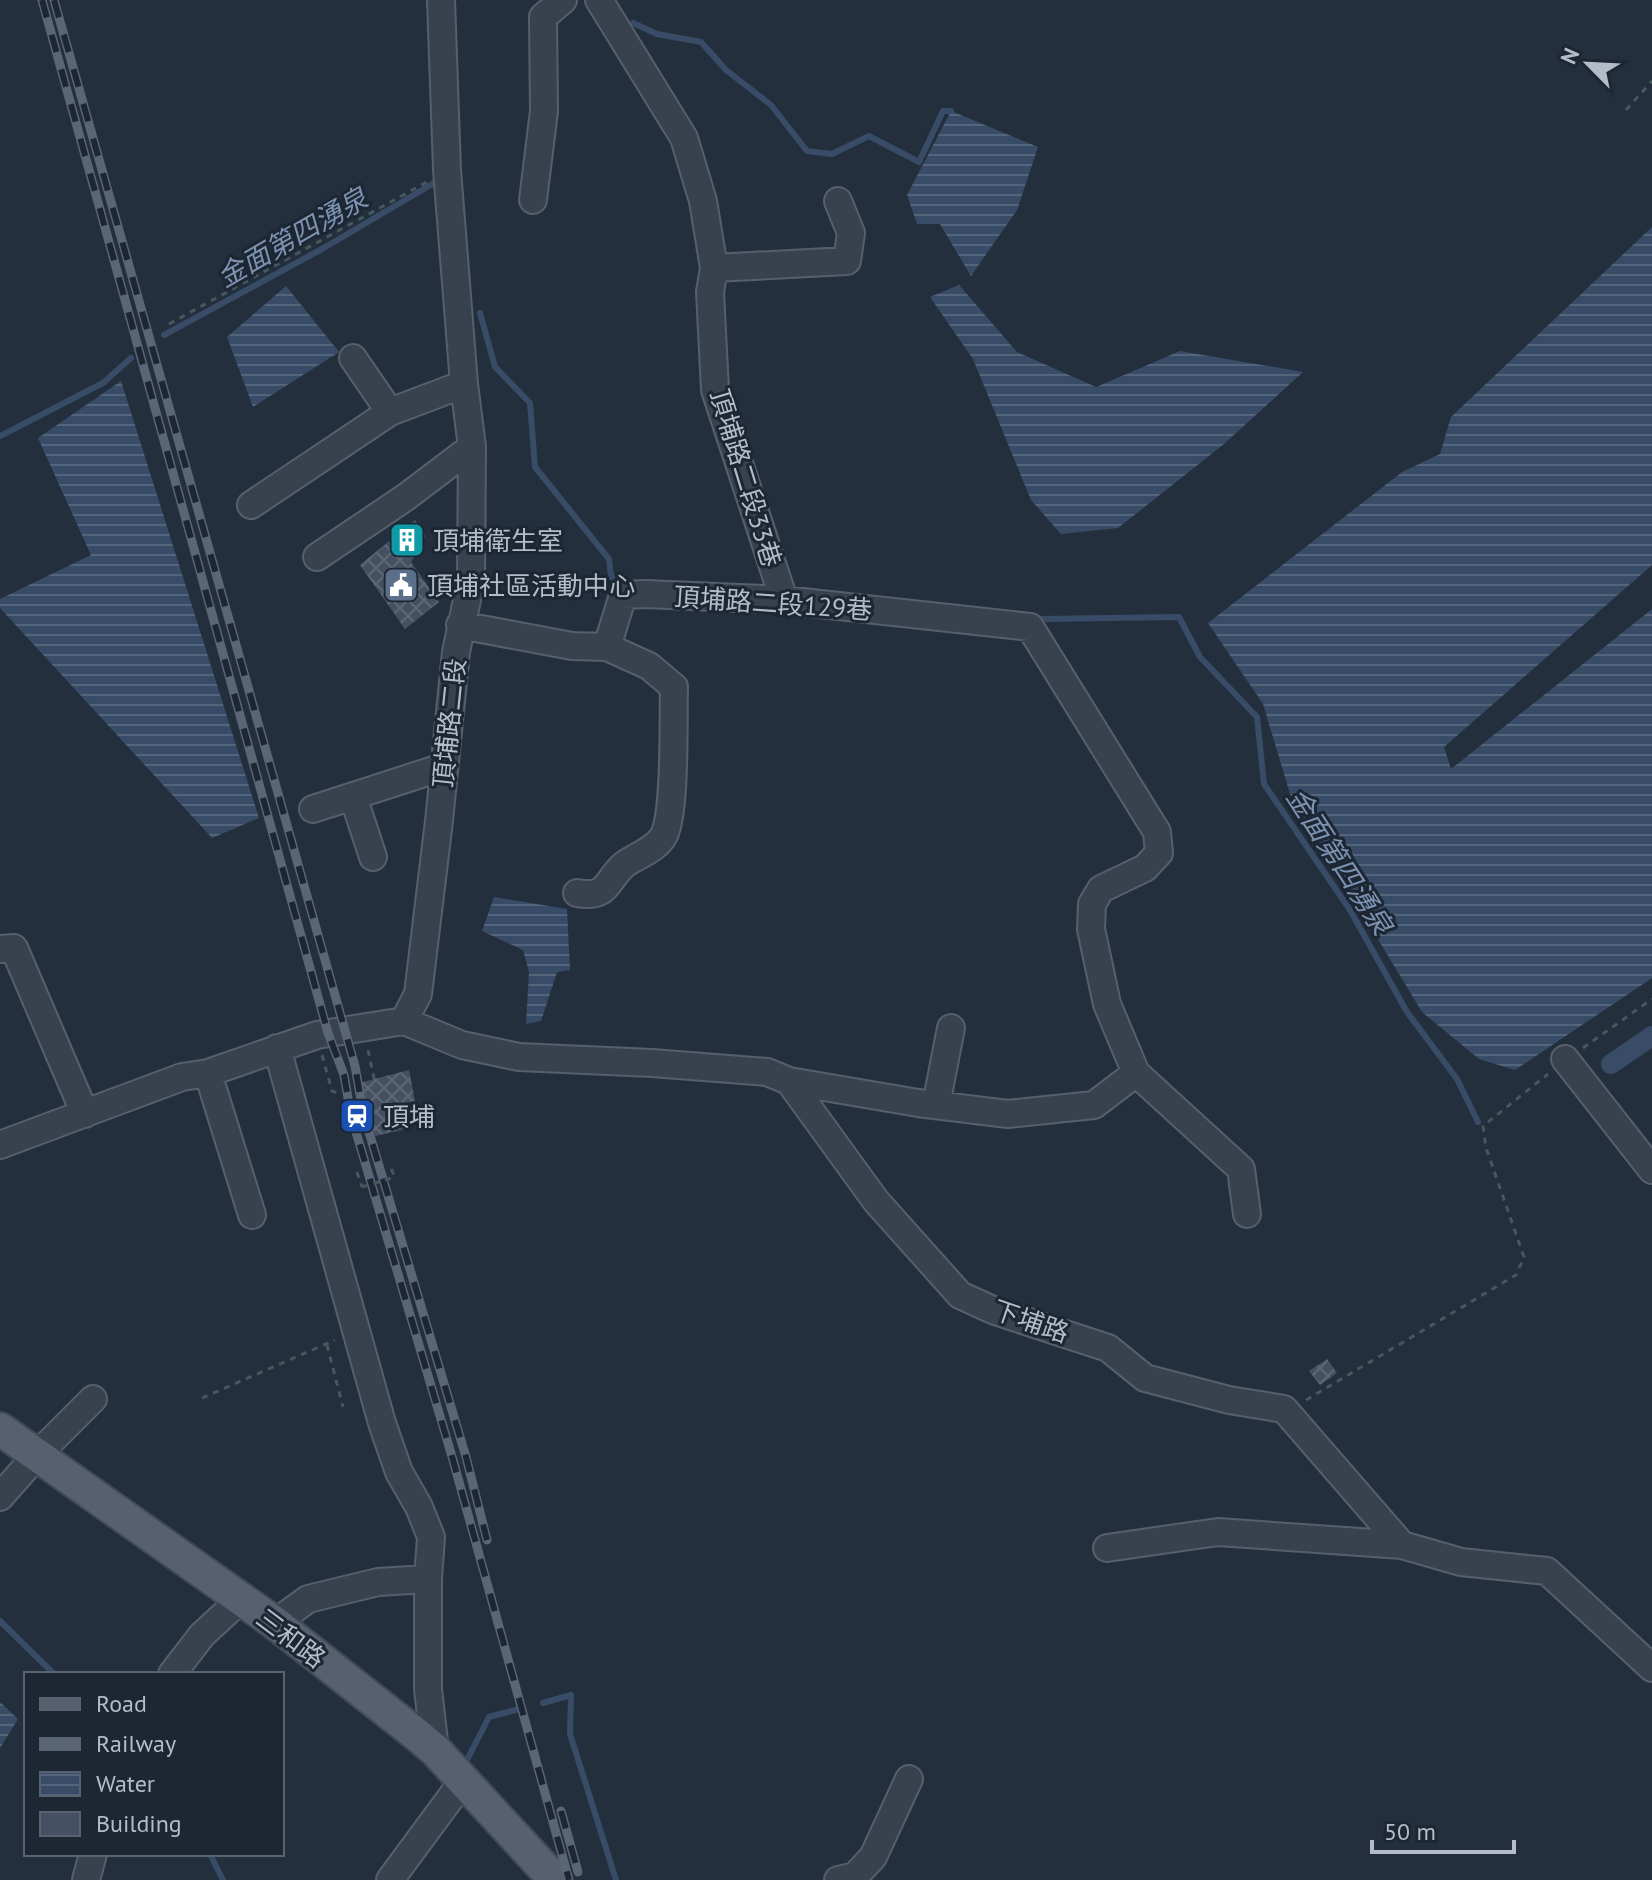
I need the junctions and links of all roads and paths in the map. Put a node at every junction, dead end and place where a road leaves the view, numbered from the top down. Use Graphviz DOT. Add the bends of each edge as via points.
graph roads {
  1 [pos="441,0"];
  2 [pos="563,0"];
  3 [pos="599,0"];
  4 [pos="1652,81"];
  5 [pos="1626,110"];
  6 [pos="447,170"];
  7 [pos="533,200"];
  8 [pos="838,201"];
  9 [pos="714,268"];
  10 [pos="169,324"];
  11 [pos="353,358"];
  12 [pos="464,384"];
  13 [pos="390,412"];
  14 [pos="472,447"];
  15 [pos="251,505"];
  16 [pos="317,557"];
  17 [pos="784,600"];
  18 [pos="460,625"];
  19 [pos="607,647"];
  20 [pos="443,767"];
  21 [pos="353,796"];
  22 [pos="313,809"];
  23 [pos="373,857"];
  24 [pos="577,893"];
  25 [pos="7,948"];
  26 [pos="1652,999"];
  27 [pos="404,1021"];
  28 [pos="362,1027"];
  29 [pos="951,1028"];
  30 [pos="317,1035"];
  31 [pos="277,1048"];
  32 [pos="1565,1059"];
  33 [pos="208,1073"];
  34 [pos="1136,1073"];
  35 [pos="789,1081"];
  36 [pos="371,1088"];
  37 [pos="337,1093"];
  38 [pos="936,1105"];
  39 [pos="85,1114"];
  40 [pos="0,1145"];
  41 [pos="391,1169"];
  42 [pos="1652,1170"];
  43 [pos="357,1172"];
  44 [pos="1247,1214"];
  45 [pos="252,1215"];
  46 [pos="356,1331"];
  47 [pos="326,1344"];
  48 [pos="202,1398"];
  49 [pos="93,1399"];
  50 [pos="343,1407"];
  51 [pos="1284,1409"];
  52 [pos="0,1429"];
  53 [pos="37,1455"];
  54 [pos="0,1497"];
  55 [pos="1402,1545"];
  56 [pos="1107,1548"];
  57 [pos="428,1579"];
  58 [pos="240,1600"];
  59 [pos="275,1623"];
  60 [pos="1652,1668"];
  61 [pos="174,1672"];
  62 [pos="435,1750"];
  63 [pos="909,1779"];
  64 [pos="463,1781"];
  65 [pos="92,1856"];
  66 [pos="86,1880"];
  67 [pos="390,1880"];
  68 [pos="555,1880"];
  69 [pos="838,1880"];
  1 -- 6 [label="street, 頂埔路二段"];
  2 -- 7 [label="street" via="543,17 544,111"];
  3 -- 9 [label="street, 頂埔路二段33巷" via="684,138 703,201"];
  4 -- 5 [label="path"];
  6 -- 10 [label="path"];
  6 -- 12 [label="street, 頂埔路二段"];
  8 -- 9 [label="street" via="851,233 847,261"];
  9 -- 17 [label="street, 頂埔路二段33巷" via="710,292 715,390"];
  11 -- 13 [label="street"];
  12 -- 13 [label="street"];
  12 -- 14 [label="street, 頂埔路二段"];
  13 -- 15 [label="street"];
  14 -- 16 [label="street"];
  14 -- 18 [label="street, 頂埔路二段" via="471,581"];
  17 -- 19 [label="street, 頂埔路二段129巷" via="623,595"];
  17 -- 34 [label="street, 頂埔路二段129巷" via="1030,627 1157,832 1159,853 1145,868 1101,889 1092,904 1091,929 1107,1004"];
  18 -- 19 [label="street" via="572,646"];
  18 -- 20 [label="street, 頂埔路二段"];
  19 -- 24 [label="street" via="649,666 674,687 670,806 664,835 641,857 625,865 606,889"];
  20 -- 21 [label="street"];
  20 -- 27 [label="street, 頂埔路二段" via="418,994"];
  21 -- 22 [label="street"];
  21 -- 23 [label="street"];
  25 -- 39 [label="street"];
  26 -- 32 [label="path"];
  27 -- 28 [label="street"];
  27 -- 35 [label="street" via="462,1045 519,1057 767,1072"];
  28 -- 30 [label="street"];
  28 -- 36 [label="path" via="376,1087"];
  29 -- 38 [label="street"];
  30 -- 31 [label="street"];
  30 -- 37 [label="path" via="332,1091"];
  31 -- 33 [label="street"];
  31 -- 46 [label="street"];
  32 -- 42 [label="street"];
  32 -- 51 [label="path" via="1483,1126 1524,1257 1516,1275"];
  33 -- 39 [label="street" via="182,1077"];
  33 -- 45 [label="street"];
  34 -- 38 [label="street" via="1094,1105 1008,1114"];
  34 -- 44 [label="street" via="1241,1169"];
  35 -- 38 [label="street"];
  35 -- 51 [label="street, 下埔路" via="876,1201 960,1295 1108,1348 1145,1378"];
  39 -- 40 [label="street"];
  41 -- 43 [label="path, bridge" via="395,1177 362,1187"];
  46 -- 47 [label="path"];
  46 -- 57 [label="street" via="399,1472 431,1537"];
  47 -- 48 [label="path"];
  47 -- 50 [label="path"];
  49 -- 53 [label="street"];
  51 -- 55 [label="street"];
  52 -- 53 [label="main road, 三和路"];
  53 -- 54 [label="street"];
  53 -- 58 [label="main road, 三和路"];
  55 -- 56 [label="street" via="1218,1532"];
  55 -- 60 [label="street" via="1461,1562 1547,1571"];
  57 -- 59 [label="street" via="378,1582 308,1599"];
  57 -- 62 [label="street" via="428,1689"];
  58 -- 59 [label="main road, 三和路"];
  58 -- 61 [label="street" via="202,1635"];
  59 -- 62 [label="main road, 三和路"];
  62 -- 64 [label="main road, 三和路"];
  63 -- 69 [label="street" via="873,1857 855,1876"];
  64 -- 67 [label="street"];
  64 -- 68 [label="main road, 三和路"];
  65 -- 66 [label="street"];
}
